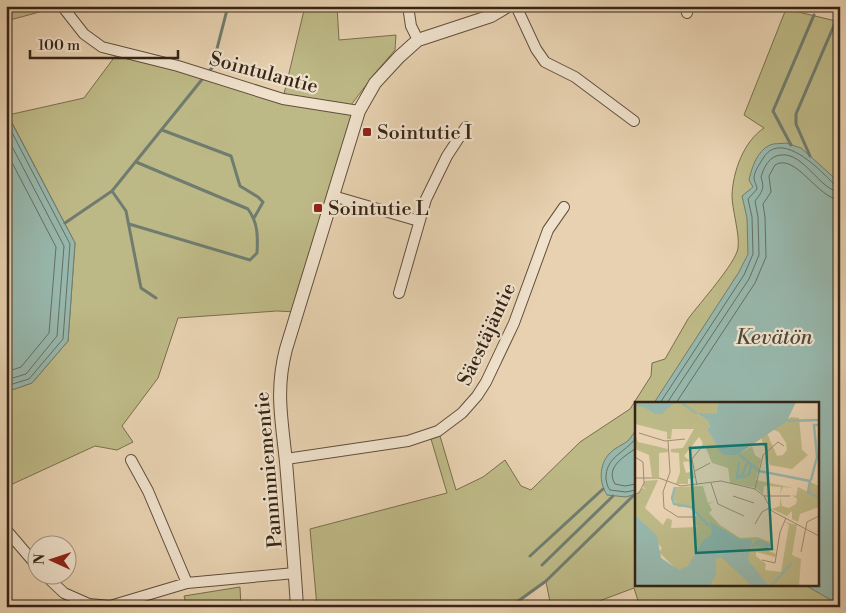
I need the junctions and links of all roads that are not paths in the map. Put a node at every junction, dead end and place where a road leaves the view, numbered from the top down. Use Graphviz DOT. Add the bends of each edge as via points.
graph roads {
  1 [pos="62,6"];
  2 [pos="408,6"];
  3 [pos="508,6"];
  4 [pos="516,6"];
  5 [pos="418,40"];
  6 [pos="359,111"];
  7 [pos="634,121"];
  8 [pos="466,128"];
  9 [pos="333,196"];
  10 [pos="564,207"];
  11 [pos="419,221"];
  12 [pos="398,293"];
  13 [pos="286,459"];
  14 [pos="131,460"];
  15 [pos="8,532"];
  16 [pos="28,555"];
  17 [pos="295,574"];
  18 [pos="187,583"];
  19 [pos="57,586"];
  20 [pos="297,607"];
  1 -- 6 [label="street, Sointulantie" via="84,34 102,47 283,98"];
  2 -- 5 [label="street" via="411,26"];
  3 -- 5 [label="street, Panninniementie" via="491,16"];
  4 -- 7 [label="street" via="545,62 575,77"];
  5 -- 6 [label="street, Panninniementie" via="375,83"];
  6 -- 9 [label="street, Panninniementie"];
  8 -- 11 [label="street" via="450,150"];
  9 -- 11 [label="street"];
  9 -- 13 [label="street, Panninniementie" via="279,381"];
  10 -- 13 [label="street, Säestäjäntie" via="548,230 514,323 486,382 462,413 438,431 408,441"];
  11 -- 12 [label="street"];
  13 -- 17 [label="street, Panninniementie"];
  14 -- 18 [label="street" via="148,491"];
  15 -- 16 [label="street"];
  17 -- 18 [label="street"];
  17 -- 20 [label="street, Panninniementie"];
  18 -- 19 [label="street" via="110,606 89,604"];
}
